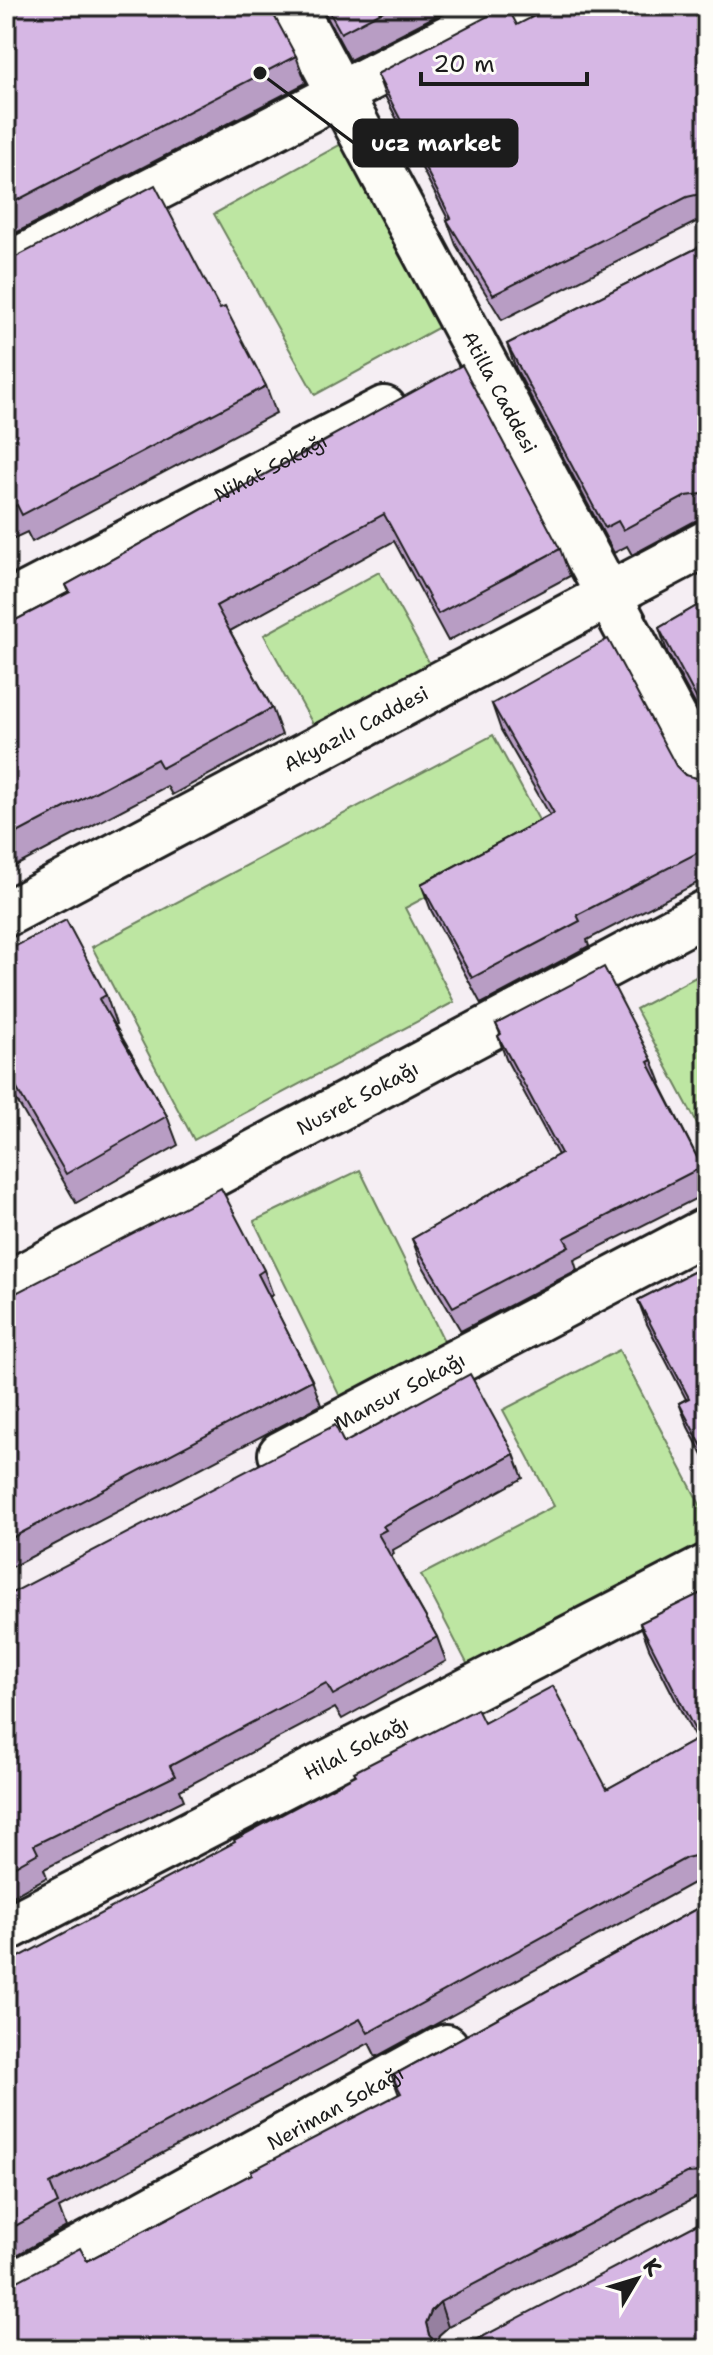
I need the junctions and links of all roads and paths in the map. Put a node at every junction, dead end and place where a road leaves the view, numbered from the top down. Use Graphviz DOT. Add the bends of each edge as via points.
graph roads {
  1 [pos="293,6"];
  2 [pos="510,6"];
  3 [pos="339,93"];
  4 [pos="6,266"];
  5 [pos="412,394"];
  6 [pos="707,543"];
  7 [pos="608,595"];
  8 [pos="6,605"];
  9 [pos="707,779"];
  10 [pos="707,912"];
  11 [pos="6,914"];
  12 [pos="707,1230"];
  13 [pos="6,1285"];
  14 [pos="244,1473"];
  15 [pos="707,1567"];
  16 [pos="6,1929"];
  17 [pos="483,2027"];
  18 [pos="6,2289"];
  1 -- 3 [label="street, Atilla Caddesi"];
  2 -- 3 [label="street"];
  3 -- 4 [label="street"];
  3 -- 7 [label="street, Atilla Caddesi"];
  5 -- 8 [label="street, Nihat Sokağı"];
  6 -- 7 [label="street, Akyazılı Caddesi"];
  7 -- 9 [label="street, Atilla Caddesi"];
  7 -- 11 [label="street, Akyazılı Caddesi"];
  10 -- 13 [label="street, Nusret Sokağı"];
  12 -- 14 [label="street, Mansur Sokağı"];
  15 -- 16 [label="street, Hilal Sokağı"];
  17 -- 18 [label="street, Neriman Sokağı"];
}
